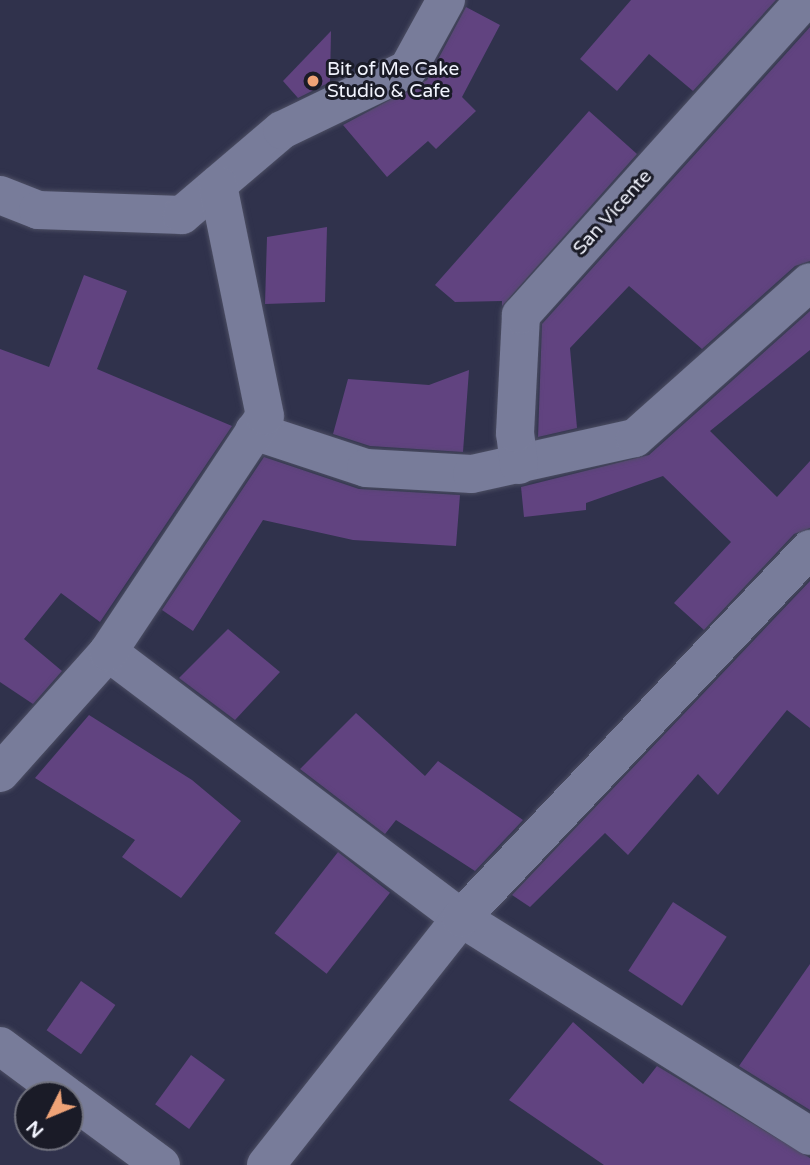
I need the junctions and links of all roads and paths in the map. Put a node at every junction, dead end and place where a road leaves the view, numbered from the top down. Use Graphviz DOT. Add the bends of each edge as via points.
graph roads {
  1 [pos="446,0"];
  2 [pos="805,0"];
  3 [pos="218,185"];
  4 [pos="0,195"];
  5 [pos="810,282"];
  6 [pos="254,431"];
  7 [pos="519,465"];
  8 [pos="810,549"];
  9 [pos="108,652"];
  10 [pos="0,774"];
  11 [pos="461,918"];
  12 [pos="0,1046"];
  13 [pos="48,1081"];
  14 [pos="84,1108"];
  15 [pos="810,1136"];
  16 [pos="160,1165"];
  17 [pos="265,1165"];
  1 -- 3 [label="street" via="408,69 282,130"];
  2 -- 7 [label="street, San Vicente" via="521,315 515,433"];
  3 -- 4 [label="street" via="182,215 37,210"];
  3 -- 6 [label="street" via="265,416"];
  5 -- 7 [label="street" via="635,438"];
  6 -- 7 [label="street" via="366,468 472,474"];
  6 -- 9 [label="street"];
  8 -- 11 [label="street"];
  9 -- 10 [label="street"];
  9 -- 11 [label="street"];
  11 -- 15 [label="street"];
  11 -- 17 [label="street"];
  12 -- 13 [label="street"];
  14 -- 16 [label="street"];
}
